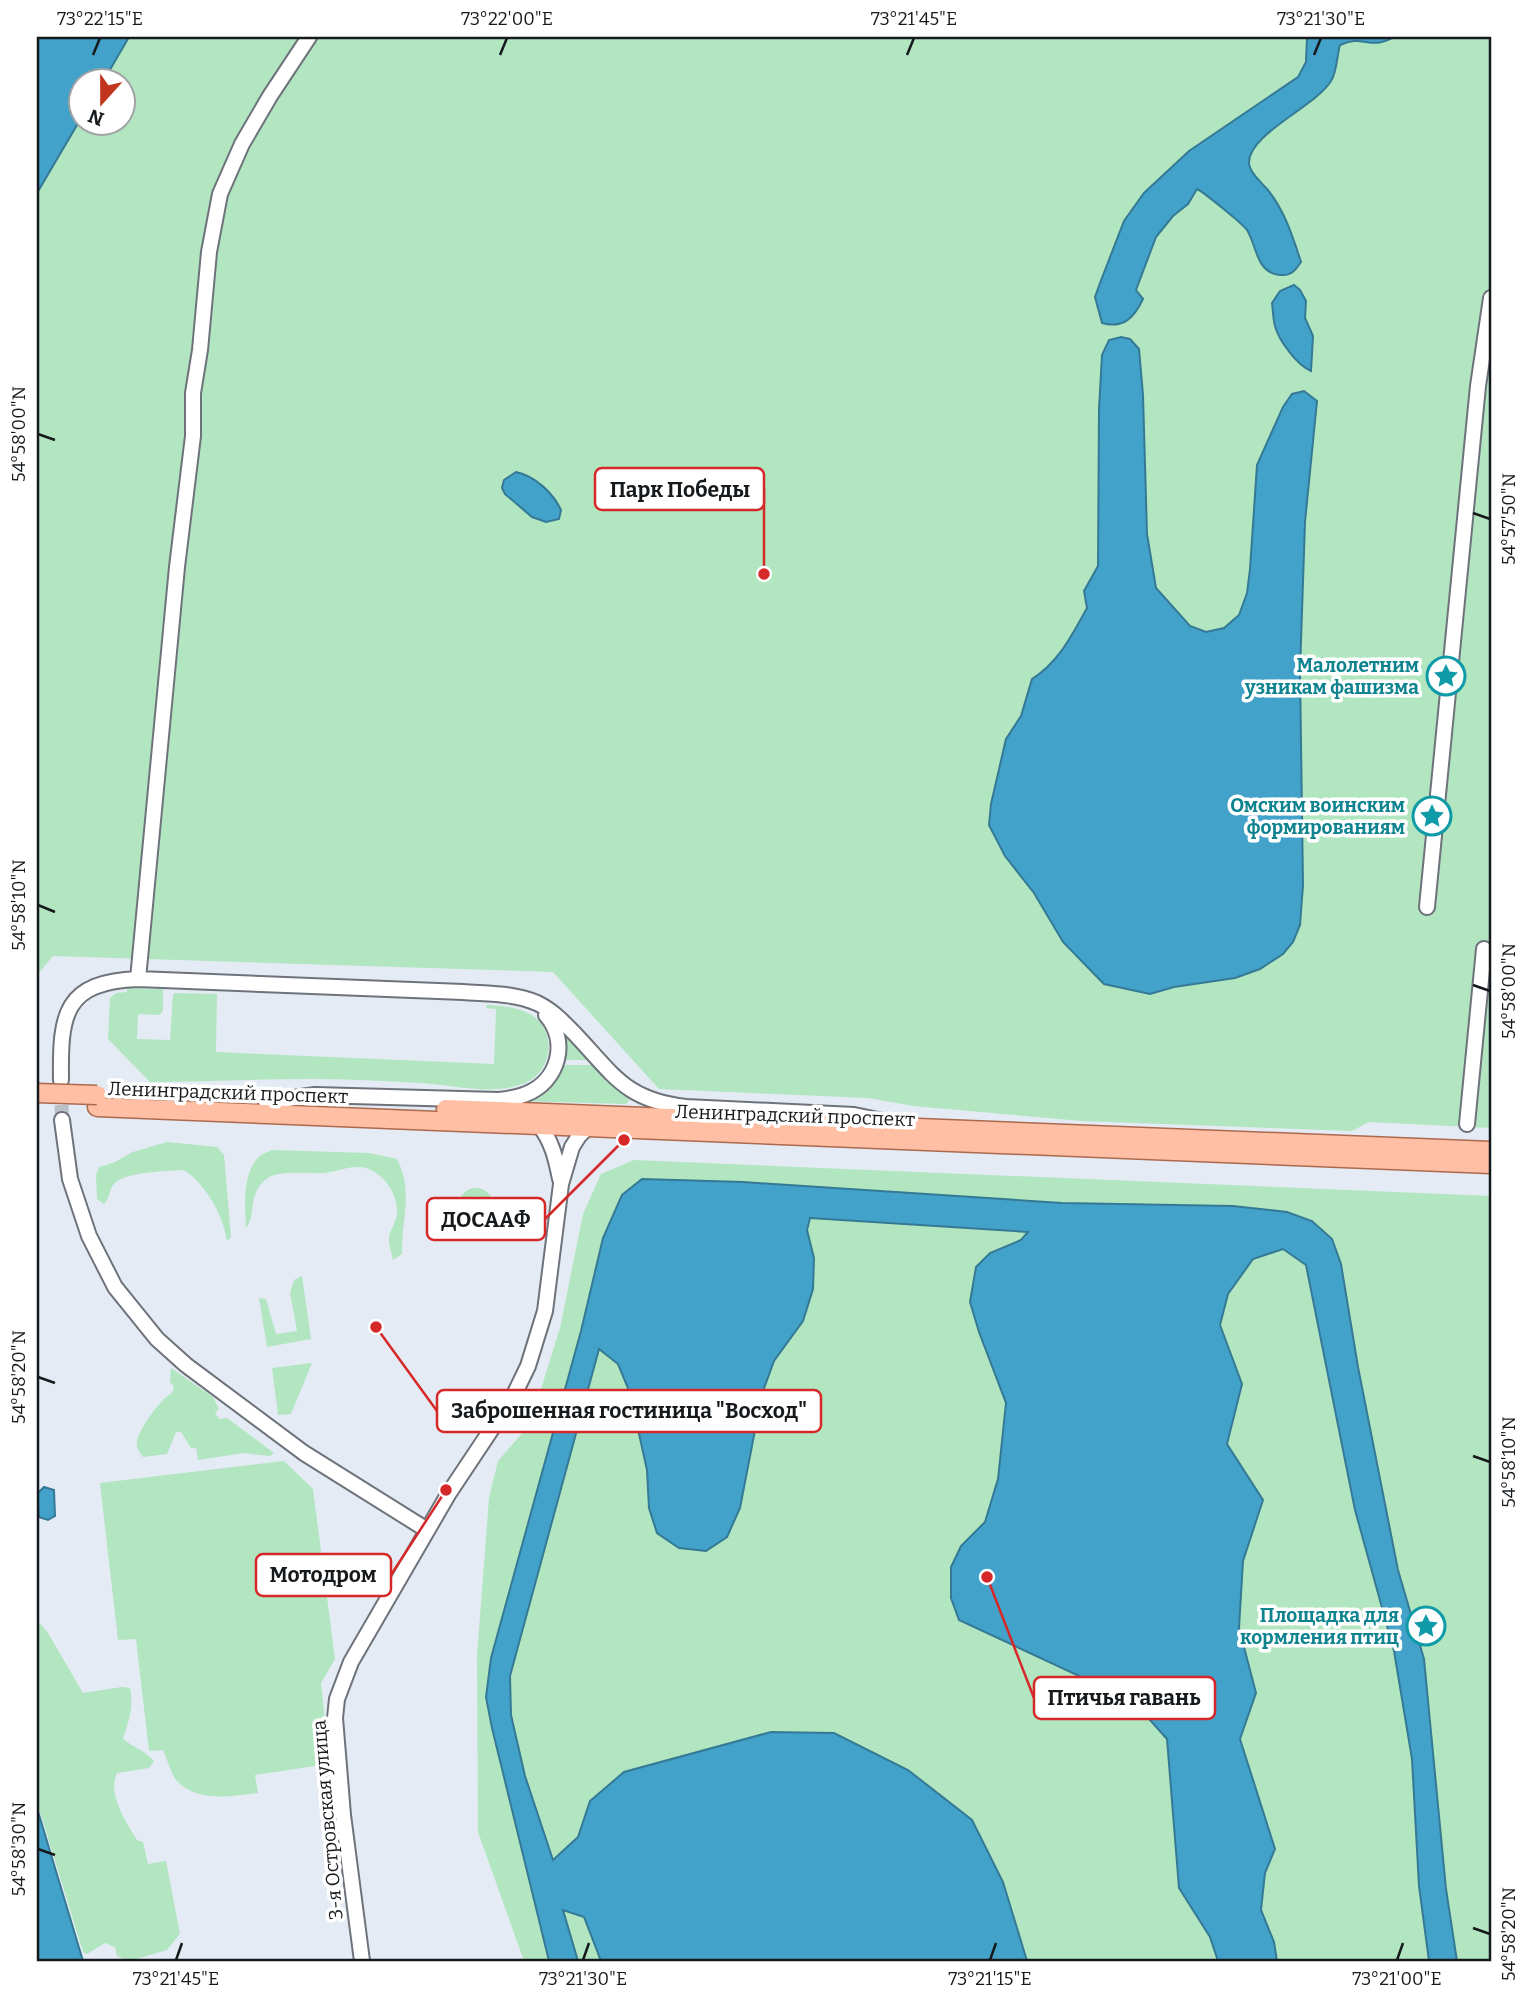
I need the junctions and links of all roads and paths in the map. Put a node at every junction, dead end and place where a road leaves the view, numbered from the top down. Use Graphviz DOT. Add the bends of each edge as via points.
graph roads {
  1 [pos="309,37"];
  2 [pos="1491,298"];
  3 [pos="1427,906"];
  4 [pos="1483,949"];
  5 [pos="138,979"];
  6 [pos="522,998"];
  7 [pos="61,1080"];
  8 [pos="37,1093"];
  9 [pos="97,1101"];
  10 [pos="266,1102"];
  11 [pos="37,1105"];
  12 [pos="62,1120"];
  13 [pos="1467,1124"];
  14 [pos="539,1125"];
  15 [pos="588,1127"];
  16 [pos="910,1128"];
  17 [pos="1491,1151"];
  18 [pos="1491,1164"];
  19 [pos="561,1184"];
  20 [pos="427,1530"];
  21 [pos="362,1961"];
  1 -- 5 [label="street" via="242,144 220,194 209,252"];
  2 -- 3 [label="street" via="1478,386"];
  4 -- 13 [label="street"];
  5 -- 6 [label="street"];
  5 -- 7 [label="street" via="99,983 70,1008 62,1034"];
  6 -- 10 [label="street" via="548,1017 558,1040 552,1073 526,1094 498,1100 315,1095"];
  6 -- 16 [label="street" via="551,1012 618,1080 645,1099 686,1107 854,1115"];
  8 -- 9 [label="main road, bridge"];
  9 -- 10 [label="main road, Ленинградский проспект"];
  9 -- 11 [label="main road"];
  9 -- 14 [label="main road, Ленинградский проспект"];
  10 -- 16 [label="main road, Ленинградский проспект"];
  12 -- 20 [label="street" via="70,1179 89,1236 131,1310 186,1364 304,1453"];
  14 -- 15 [label="main road, Ленинградский проспект"];
  14 -- 19 [label="street" via="552,1148"];
  15 -- 18 [label="main road, Ленинградский проспект"];
  15 -- 19 [label="street" via="572,1147"];
  16 -- 17 [label="main road, Ленинградский проспект"];
  19 -- 20 [label="street, 3-я Островская улица" via="545,1311 528,1366"];
  20 -- 21 [label="street, 3-я Островская улица" via="351,1662 337,1699 340,1779"];
}
